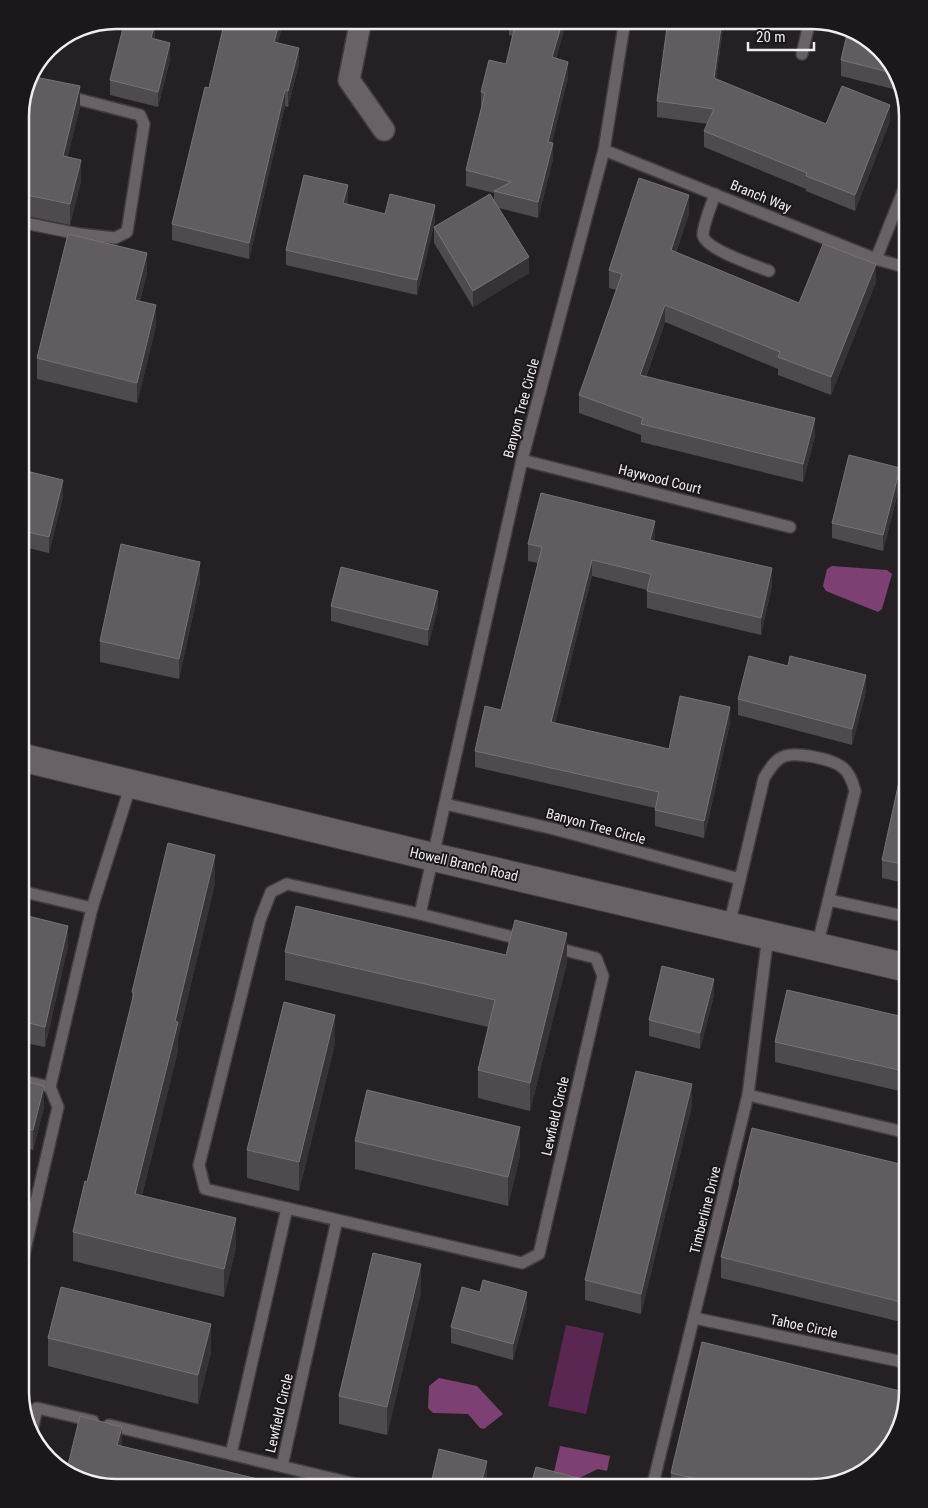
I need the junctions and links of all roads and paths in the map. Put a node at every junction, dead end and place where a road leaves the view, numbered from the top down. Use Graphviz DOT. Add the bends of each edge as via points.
graph roads {
  1 [pos="359,29"];
  2 [pos="624,29"];
  3 [pos="808,29"];
  4 [pos="802,54"];
  5 [pos="56,94"];
  6 [pos="384,130"];
  7 [pos="604,150"];
  8 [pos="715,194"];
  9 [pos="899,202"];
  10 [pos="29,224"];
  11 [pos="876,259"];
  12 [pos="899,265"];
  13 [pos="769,272"];
  14 [pos="522,460"];
  15 [pos="790,527"];
  16 [pos="29,759"];
  17 [pos="131,784"];
  18 [pos="444,804"];
  19 [pos="433,857"];
  20 [pos="740,879"];
  21 [pos="29,893"];
  22 [pos="829,900"];
  23 [pos="92,908"];
  24 [pos="420,914"];
  25 [pos="899,915"];
  26 [pos="729,926"];
  27 [pos="768,935"];
  28 [pos="817,947"];
  29 [pos="899,966"];
  30 [pos="29,1082"];
  31 [pos="50,1087"];
  32 [pos="748,1095"];
  33 [pos="899,1131"];
  34 [pos="287,1208"];
  35 [pos="337,1220"];
  36 [pos="29,1232"];
  37 [pos="694,1318"];
  38 [pos="899,1361"];
  39 [pos="34,1422"];
  40 [pos="231,1454"];
  41 [pos="282,1466"];
  42 [pos="335,1479"];
  43 [pos="654,1479"];
  1 -- 6 [label="street" via="349,80"];
  2 -- 7 [label="lane, Banyon Tree Circle"];
  3 -- 4 [label="lane"];
  5 -- 10 [label="lane" via="140,115 144,124 127,232 115,238"];
  7 -- 8 [label="lane, Branch Way"];
  7 -- 14 [label="lane, Banyon Tree Circle"];
  8 -- 11 [label="lane, Branch Way"];
  8 -- 13 [label="lane" via="703,236 707,242"];
  9 -- 11 [label="lane"];
  11 -- 12 [label="lane, Branch Way"];
  14 -- 15 [label="lane, Haywood Court"];
  14 -- 18 [label="lane, Banyon Tree Circle"];
  16 -- 17 [label="main road, Howell Branch Road"];
  17 -- 19 [label="main road, Howell Branch Road"];
  17 -- 23 [label="lane"];
  18 -- 19 [label="lane, Banyon Tree Circle"];
  18 -- 20 [label="lane, Banyon Tree Circle" via="554,829"];
  19 -- 24 [label="lane"];
  19 -- 26 [label="main road, Howell Branch Road"];
  20 -- 22 [label="lane" via="764,778 774,763 785,756 799,755 825,760 842,767 852,779 855,791"];
  20 -- 26 [label="lane"];
  21 -- 23 [label="lane"];
  22 -- 25 [label="lane"];
  22 -- 28 [label="lane"];
  23 -- 31 [label="lane"];
  24 -- 34 [label="lane, Lewfield Circle" via="287,884 271,892 260,920 199,1165 205,1189"];
  24 -- 35 [label="lane, Lewfield Circle" via="596,958 603,976 539,1254 522,1263"];
  26 -- 27 [label="main road, Howell Branch Road"];
  27 -- 28 [label="main road, Howell Branch Road"];
  27 -- 32 [label="lane, Timberline Drive"];
  28 -- 29 [label="main road, Howell Branch Road"];
  30 -- 31 [label="lane"];
  31 -- 36 [label="lane" via="58,1107"];
  32 -- 33 [label="lane"];
  32 -- 37 [label="lane, Timberline Drive"];
  34 -- 35 [label="lane, Lewfield Circle"];
  34 -- 40 [label="lane"];
  35 -- 41 [label="lane, Lewfield Circle"];
  37 -- 38 [label="lane, Tahoe Circle"];
  37 -- 43 [label="lane, Timberline Drive"];
  39 -- 40 [label="lane, Lewfield Circle" via="37,1408"];
  40 -- 41 [label="lane, Lewfield Circle"];
  41 -- 42 [label="lane, Lewfield Circle"];
}
